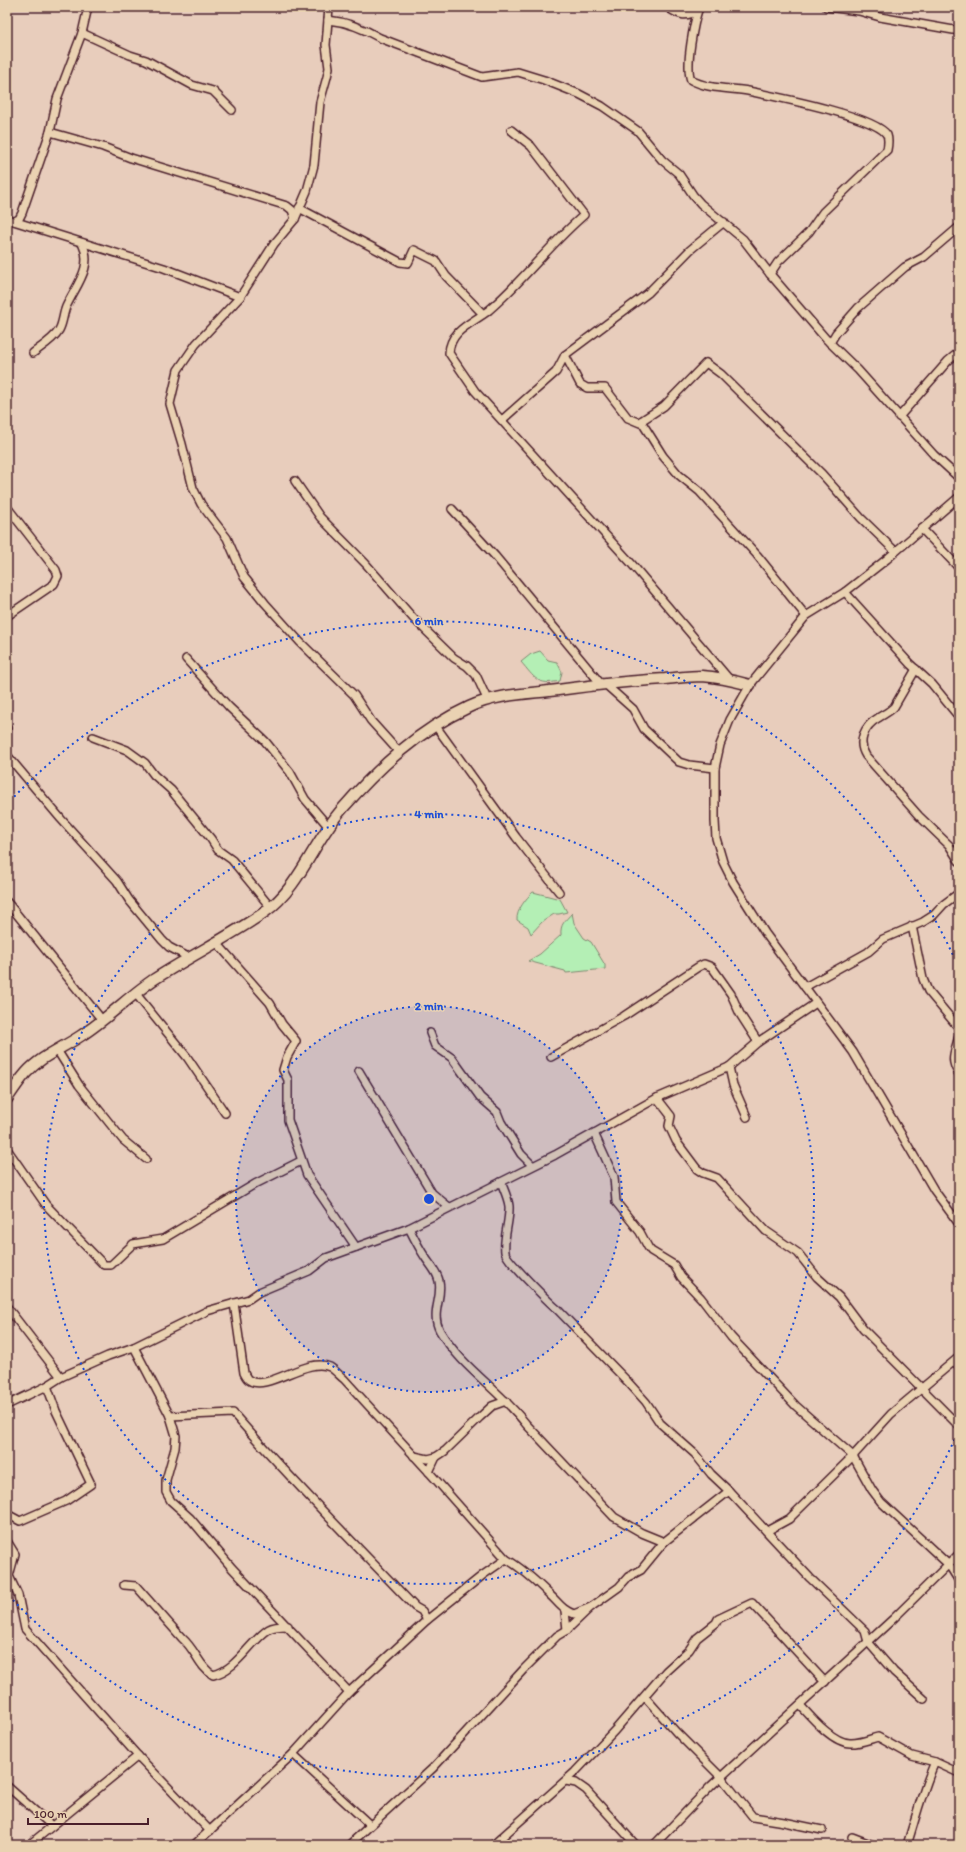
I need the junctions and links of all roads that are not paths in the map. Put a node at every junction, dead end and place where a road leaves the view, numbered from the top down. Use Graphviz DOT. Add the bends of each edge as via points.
graph roads {
  1 [pos="88,7"];
  2 [pos="329,7"];
  3 [pos="667,7"];
  4 [pos="826,7"];
  5 [pos="699,8"];
  6 [pos="328,20"];
  7 [pos="959,31"];
  8 [pos="82,33"];
  9 [pos="232,110"];
  10 [pos="511,130"];
  11 [pos="50,132"];
  12 [pos="300,208"];
  13 [pos="7,219"];
  14 [pos="295,219"];
  15 [pos="15,221"];
  16 [pos="724,222"];
  17 [pos="959,227"];
  18 [pos="82,243"];
  19 [pos="770,274"];
  20 [pos="240,297"];
  21 [pos="483,314"];
  22 [pos="830,343"];
  23 [pos="959,352"];
  24 [pos="33,353"];
  25 [pos="565,355"];
  26 [pos="899,417"];
  27 [pos="502,420"];
  28 [pos="641,421"];
  29 [pos="959,478"];
  30 [pos="295,481"];
  31 [pos="959,497"];
  32 [pos="7,507"];
  33 [pos="452,509"];
  34 [pos="922,528"];
  35 [pos="895,551"];
  36 [pos="959,568"];
  37 [pos="845,592"];
  38 [pos="7,616"];
  39 [pos="806,616"];
  40 [pos="186,659"];
  41 [pos="916,669"];
  42 [pos="729,679"];
  43 [pos="603,684"];
  44 [pos="750,685"];
  45 [pos="487,699"];
  46 [pos="959,717"];
  47 [pos="435,726"];
  48 [pos="93,736"];
  49 [pos="398,751"];
  50 [pos="7,755"];
  51 [pos="715,768"];
  52 [pos="328,826"];
  53 [pos="959,861"];
  54 [pos="559,892"];
  55 [pos="959,893"];
  56 [pos="7,902"];
  57 [pos="271,908"];
  58 [pos="912,926"];
  59 [pos="217,943"];
  60 [pos="190,958"];
  61 [pos="806,987"];
  62 [pos="136,994"];
  63 [pos="816,1002"];
  64 [pos="102,1020"];
  65 [pos="959,1031"];
  66 [pos="430,1034"];
  67 [pos="959,1036"];
  68 [pos="758,1042"];
  69 [pos="57,1050"];
  70 [pos="551,1058"];
  71 [pos="729,1067"];
  72 [pos="359,1071"];
  73 [pos="959,1074"];
  74 [pos="658,1098"];
  75 [pos="7,1099"];
  76 [pos="225,1113"];
  77 [pos="747,1117"];
  78 [pos="594,1133"];
  79 [pos="7,1149"];
  80 [pos="146,1160"];
  81 [pos="301,1161"];
  82 [pos="532,1165"];
  83 [pos="501,1182"];
  84 [pos="449,1207"];
  85 [pos="959,1224"];
  86 [pos="409,1228"];
  87 [pos="356,1247"];
  88 [pos="234,1303"];
  89 [pos="7,1307"];
  90 [pos="134,1347"];
  91 [pos="959,1357"];
  92 [pos="61,1377"];
  93 [pos="47,1386"];
  94 [pos="922,1388"];
  95 [pos="506,1401"];
  96 [pos="7,1405"];
  97 [pos="170,1416"];
  98 [pos="959,1426"];
  99 [pos="414,1456"];
  100 [pos="852,1456"];
  101 [pos="436,1458"];
  102 [pos="429,1472"];
  103 [pos="729,1491"];
  104 [pos="7,1514"];
  105 [pos="767,1531"];
  106 [pos="7,1541"];
  107 [pos="664,1542"];
  108 [pos="959,1554"];
  109 [pos="506,1559"];
  110 [pos="949,1564"];
  111 [pos="959,1581"];
  112 [pos="124,1585"];
  113 [pos="590,1607"];
  114 [pos="565,1611"];
  115 [pos="427,1620"];
  116 [pos="288,1626"];
  117 [pos="567,1630"];
  118 [pos="865,1631"];
  119 [pos="878,1632"];
  120 [pos="868,1642"];
  121 [pos="825,1682"];
  122 [pos="349,1692"];
  123 [pos="645,1696"];
  124 [pos="924,1698"];
  125 [pos="800,1705"];
  126 [pos="293,1754"];
  127 [pos="138,1756"];
  128 [pos="935,1762"];
  129 [pos="575,1772"];
  130 [pos="959,1773"];
  131 [pos="721,1777"];
  132 [pos="566,1781"];
  133 [pos="576,1783"];
  134 [pos="7,1786"];
  135 [pos="370,1825"];
  136 [pos="52,1826"];
  137 [pos="822,1830"];
  138 [pos="210,1831"];
  139 [pos="852,1837"];
  140 [pos="29,1845"];
  141 [pos="194,1845"];
  142 [pos="349,1845"];
  143 [pos="493,1845"];
  144 [pos="636,1845"];
  145 [pos="654,1845"];
  146 [pos="873,1845"];
  147 [pos="907,1845"];
  1 -- 8 [label="street"];
  2 -- 6 [label="street"];
  3 -- 5 [label="street" via="685,16"];
  4 -- 7 [label="street"];
  5 -- 19 [label="street" via="690,54 688,72 691,80 843,114 881,129 889,142 887,150 823,212"];
  6 -- 12 [label="street" via="328,77 320,102 312,176"];
  6 -- 16 [label="street" via="346,22 365,29 380,38 482,77 518,72 579,94 602,106 638,131 662,160 680,174 697,200"];
  8 -- 9 [label="street" via="146,60 192,85 213,91"];
  8 -- 11 [label="street" via="57,99"];
  10 -- 21 [label="street" via="531,146 584,215"];
  11 -- 14 [label="street" via="287,206 292,210"];
  11 -- 15 [label="street" via="22,213"];
  12 -- 14 [label="street"];
  12 -- 21 [label="street" via="400,262 408,263 414,250 436,261 446,276"];
  13 -- 15 [label="street"];
  14 -- 20 [label="street" via="274,244"];
  15 -- 18 [label="street"];
  16 -- 19 [label="street" via="743,239"];
  16 -- 25 [label="street" via="690,250 648,293"];
  17 -- 22 [label="street" via="924,257 905,267 858,308"];
  18 -- 20 [label="street" via="164,268"];
  18 -- 24 [label="street" via="86,252 82,277 66,307 58,332"];
  19 -- 22 [label="street"];
  20 -- 49 [label="street" via="196,344 178,370 171,398 172,411 193,488 227,538 250,584 300,642 354,695 371,721"];
  21 -- 27 [label="street" via="458,332 449,346 449,353 475,391"];
  22 -- 26 [label="street" via="858,370"];
  23 -- 26 [label="street"];
  25 -- 27 [label="street" via="556,372"];
  25 -- 28 [label="street" via="580,384 587,388 605,388 628,418 640,423"];
  26 -- 29 [label="street"];
  27 -- 42 [label="street" via="631,563"];
  28 -- 35 [label="street" via="664,406 706,363 822,474"];
  28 -- 39 [label="street" via="663,456 679,475 699,491 757,555"];
  30 -- 45 [label="street" via="320,517 366,564 413,618 454,658 476,675"];
  31 -- 34 [label="street"];
  32 -- 38 [label="street" via="58,576 54,584"];
  33 -- 43 [label="street"];
  34 -- 35 [label="street"];
  34 -- 36 [label="street"];
  35 -- 37 [label="street"];
  37 -- 39 [label="street"];
  37 -- 41 [label="street"];
  39 -- 44 [label="street"];
  40 -- 52 [label="street" via="229,707 265,741 290,772 305,799"];
  41 -- 46 [label="street"];
  41 -- 53 [label="street" via="894,707 877,718 868,728 863,736 861,749 919,816 949,845"];
  42 -- 43 [label="street" via="702,676"];
  42 -- 44 [label="street"];
  43 -- 45 [label="street"];
  43 -- 51 [label="street" via="633,709 644,728 679,762 689,766"];
  44 -- 51 [label="street" via="724,733"];
  45 -- 47 [label="street"];
  47 -- 49 [label="street"];
  47 -- 54 [label="street"];
  48 -- 57 [label="street" via="127,750 145,763 218,850 232,860"];
  49 -- 52 [label="street"];
  50 -- 60 [label="street" via="117,881 128,900 162,940 169,947"];
  51 -- 61 [label="street" via="716,838 723,862 765,933"];
  52 -- 57 [label="street" via="295,879"];
  55 -- 58 [label="street" via="934,915"];
  56 -- 64 [label="street"];
  57 -- 59 [label="street"];
  58 -- 61 [label="street" via="883,939 868,952"];
  58 -- 65 [label="street" via="928,991"];
  59 -- 60 [label="street"];
  59 -- 81 [label="street" via="270,1003 296,1041 286,1057 283,1070 288,1080 288,1120"];
  60 -- 62 [label="street"];
  61 -- 63 [label="street"];
  62 -- 64 [label="street"];
  62 -- 76 [label="street" via="188,1057"];
  63 -- 68 [label="street"];
  63 -- 85 [label="street" via="853,1052 934,1190"];
  64 -- 69 [label="street"];
  66 -- 82 [label="street" via="435,1046 452,1058 480,1097 496,1112 520,1154"];
  67 -- 73 [label="street" via="953,1063"];
  68 -- 70 [label="street" via="731,994 712,967 704,964 619,1019"];
  68 -- 71 [label="street"];
  69 -- 75 [label="street" via="26,1072"];
  69 -- 80 [label="street" via="79,1085 123,1140"];
  71 -- 74 [label="street"];
  71 -- 77 [label="street" via="733,1085"];
  72 -- 84 [label="street" via="432,1193"];
  74 -- 78 [label="street"];
  74 -- 94 [label="street" via="671,1116 669,1126 676,1141 697,1168 703,1174 717,1178 766,1231 798,1253 816,1277 840,1297 863,1329"];
  78 -- 82 [label="street"];
  78 -- 100 [label="street" via="614,1177 616,1202 640,1232 651,1251 674,1265 681,1278 701,1298 731,1337 796,1406"];
  79 -- 81 [label="street" via="46,1205 104,1265 115,1262 133,1244 163,1239 255,1184"];
  81 -- 87 [label="street" via="315,1188"];
  82 -- 83 [label="street"];
  83 -- 84 [label="street"];
  83 -- 103 [label="street" via="509,1207 506,1257 623,1377 646,1402 660,1423 695,1454"];
  84 -- 86 [label="street"];
  86 -- 87 [label="street"];
  86 -- 95 [label="street" via="439,1279 441,1291 435,1315 440,1330 458,1356"];
  87 -- 88 [label="street" via="326,1258 309,1270 249,1299"];
  88 -- 90 [label="street" via="207,1311"];
  88 -- 99 [label="street" via="244,1373 248,1380 268,1381 309,1366 330,1367"];
  89 -- 92 [label="street"];
  90 -- 92 [label="street"];
  90 -- 97 [label="street"];
  91 -- 94 [label="street"];
  92 -- 93 [label="street"];
  93 -- 96 [label="street"];
  93 -- 104 [label="street" via="56,1411 91,1484 66,1501 20,1521"];
  94 -- 98 [label="street"];
  94 -- 100 [label="street" via="891,1414"];
  95 -- 101 [label="street" via="492,1406"];
  95 -- 107 [label="street" via="614,1517"];
  97 -- 115 [label="street" via="233,1414 314,1503 415,1607 422,1611"];
  97 -- 116 [label="street" via="176,1436 166,1480 166,1492 171,1501 190,1518 232,1568"];
  99 -- 101 [label="street"];
  99 -- 102 [label="street"];
  100 -- 105 [label="street" via="789,1518"];
  100 -- 110 [label="street" via="882,1502"];
  101 -- 102 [label="street"];
  102 -- 109 [label="street"];
  103 -- 105 [label="street"];
  103 -- 107 [label="street"];
  105 -- 118 [label="street" via="810,1578"];
  106 -- 127 [label="street" via="15,1554 9,1576 18,1596 25,1628"];
  107 -- 113 [label="street" via="641,1570"];
  108 -- 110 [label="street"];
  109 -- 114 [label="street" via="517,1565 550,1594"];
  109 -- 115 [label="street"];
  110 -- 111 [label="street"];
  110 -- 119 [label="street"];
  112 -- 116 [label="street" via="136,1586 191,1646 205,1670 213,1675 221,1673 239,1659 269,1629"];
  113 -- 114 [label="street" via="574,1614"];
  113 -- 117 [label="street"];
  114 -- 117 [label="street"];
  115 -- 122 [label="street"];
  116 -- 122 [label="street"];
  117 -- 135 [label="street" via="557,1636 524,1669 433,1768"];
  118 -- 119 [label="street"];
  118 -- 120 [label="street"];
  119 -- 120 [label="street"];
  120 -- 121 [label="street"];
  120 -- 124 [label="street" via="894,1672"];
  121 -- 123 [label="street" via="752,1603 718,1619 716,1624 697,1638 689,1650 666,1671"];
  121 -- 125 [label="street"];
  122 -- 126 [label="street"];
  123 -- 129 [label="street"];
  123 -- 131 [label="street" via="676,1732"];
  125 -- 128 [label="street" via="839,1740 850,1744 878,1737 912,1756"];
  125 -- 131 [label="street"];
  126 -- 135 [label="street"];
  126 -- 138 [label="street"];
  127 -- 136 [label="street"];
  127 -- 138 [label="street"];
  128 -- 130 [label="street"];
  128 -- 147 [label="street" via="926,1781"];
  129 -- 132 [label="street"];
  129 -- 133 [label="street"];
  131 -- 137 [label="street" via="753,1817"];
  131 -- 145 [label="street"];
  132 -- 133 [label="street"];
  132 -- 143 [label="street"];
  133 -- 144 [label="street" via="586,1790"];
  134 -- 136 [label="street"];
  135 -- 142 [label="street"];
  136 -- 140 [label="street"];
  138 -- 141 [label="street"];
  139 -- 146 [label="street"];
}
